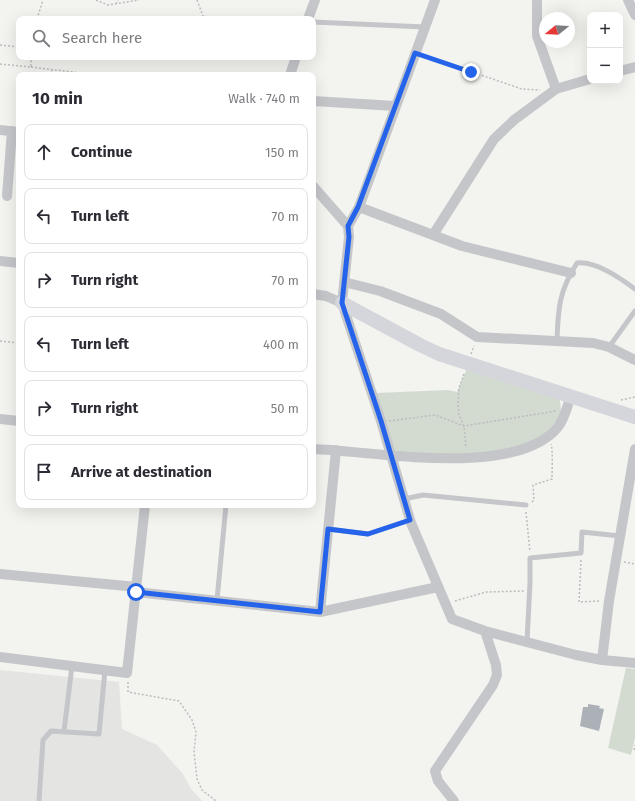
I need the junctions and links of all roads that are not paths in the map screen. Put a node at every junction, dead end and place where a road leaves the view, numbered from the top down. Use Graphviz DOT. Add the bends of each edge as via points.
graph roads {
  1 [pos="315,0"];
  2 [pos="435,0"];
  3 [pos="537,0"];
  4 [pos="628,0"];
  5 [pos="635,15"];
  6 [pos="309,16"];
  7 [pos="316,22"];
  8 [pos="424,27"];
  9 [pos="295,60"];
  10 [pos="635,67"];
  11 [pos="623,70"];
  12 [pos="291,72"];
  13 [pos="587,80"];
  14 [pos="555,90"];
  15 [pos="316,101"];
  16 [pos="395,106"];
  17 [pos="0,130"];
  18 [pos="16,132"];
  19 [pos="316,189"];
  20 [pos="8,196"];
  21 [pos="358,207"];
  22 [pos="348,226"];
  23 [pos="433,235"];
  24 [pos="0,261"];
  25 [pos="16,263"];
  26 [pos="571,273"];
  27 [pos="344,282"];
  28 [pos="635,289"];
  29 [pos="316,294"];
  30 [pos="342,303"];
  31 [pos="635,311"];
  32 [pos="557,340"];
  33 [pos="609,347"];
  34 [pos="635,360"];
  35 [pos="571,396"];
  36 [pos="635,417"];
  37 [pos="0,419"];
  38 [pos="16,421"];
  39 [pos="316,449"];
  40 [pos="635,449"];
  41 [pos="336,450"];
  42 [pos="391,456"];
  43 [pos="404,499"];
  44 [pos="526,505"];
  45 [pos="145,508"];
  46 [pos="226,508"];
  47 [pos="410,520"];
  48 [pos="328,529"];
  49 [pos="620,536"];
  50 [pos="0,574"];
  51 [pos="438,587"];
  52 [pos="137,590"];
  53 [pos="217,600"];
  54 [pos="320,612"];
  55 [pos="485,631"];
  56 [pos="527,641"];
  57 [pos="0,657"];
  58 [pos="602,660"];
  59 [pos="635,663"];
  60 [pos="72,666"];
  61 [pos="105,670"];
  62 [pos="64,731"];
  63 [pos="39,801"];
  64 [pos="454,801"];
  1 -- 6 [label="street"];
  2 -- 8 [label="street"];
  3 -- 14 [label="street" via="538,36"];
  4 -- 5 [label="street"];
  7 -- 8 [label="lane"];
  8 -- 16 [label="street"];
  9 -- 12 [label="street"];
  10 -- 11 [label="street"];
  13 -- 14 [label="street"];
  14 -- 23 [label="street" via="514,120 494,139"];
  15 -- 16 [label="street"];
  16 -- 21 [label="street"];
  17 -- 18 [label="street"];
  18 -- 20 [label="street"];
  19 -- 22 [label="street"];
  21 -- 22 [label="street"];
  21 -- 23 [label="street"];
  22 -- 27 [label="street"];
  23 -- 26 [label="street" via="462,246"];
  24 -- 25 [label="street"];
  26 -- 28 [label="lane" via="577,263 582,263 601,268"];
  26 -- 32 [label="lane" via="560,298"];
  27 -- 30 [label="street"];
  27 -- 32 [label="street" via="380,291 441,314 477,337"];
  29 -- 30 [label="street"];
  30 -- 35 [label="street" via="445,356"];
  30 -- 42 [label="street"];
  31 -- 33 [label="lane"];
  32 -- 33 [label="street" via="593,342"];
  33 -- 34 [label="street"];
  35 -- 36 [label="street"];
  35 -- 42 [label="street" via="564,418 558,427 548,436 519,450 467,458"];
  37 -- 38 [label="street"];
  39 -- 41 [label="street"];
  40 -- 49 [label="street"];
  41 -- 42 [label="street"];
  41 -- 48 [label="street"];
  42 -- 43 [label="street"];
  43 -- 44 [label="lane" via="423,495"];
  43 -- 47 [label="street"];
  45 -- 52 [label="street"];
  46 -- 53 [label="lane"];
  47 -- 48 [label="lane" via="368,534"];
  47 -- 51 [label="street"];
  48 -- 54 [label="street"];
  49 -- 56 [label="lane" via="582,532 581,553 530,558"];
  49 -- 58 [label="street"];
  50 -- 52 [label="street"];
  51 -- 54 [label="street"];
  51 -- 55 [label="street" via="452,619"];
  52 -- 53 [label="street"];
  52 -- 61 [label="street" via="128,673"];
  53 -- 54 [label="street"];
  55 -- 56 [label="street"];
  55 -- 64 [label="street" via="498,674 435,771 438,780"];
  56 -- 58 [label="street"];
  57 -- 60 [label="street"];
  58 -- 59 [label="street"];
  60 -- 61 [label="street"];
  60 -- 62 [label="lane"];
  61 -- 62 [label="lane" via="99,734"];
  62 -- 63 [label="lane" via="51,730 43,740"];
}
